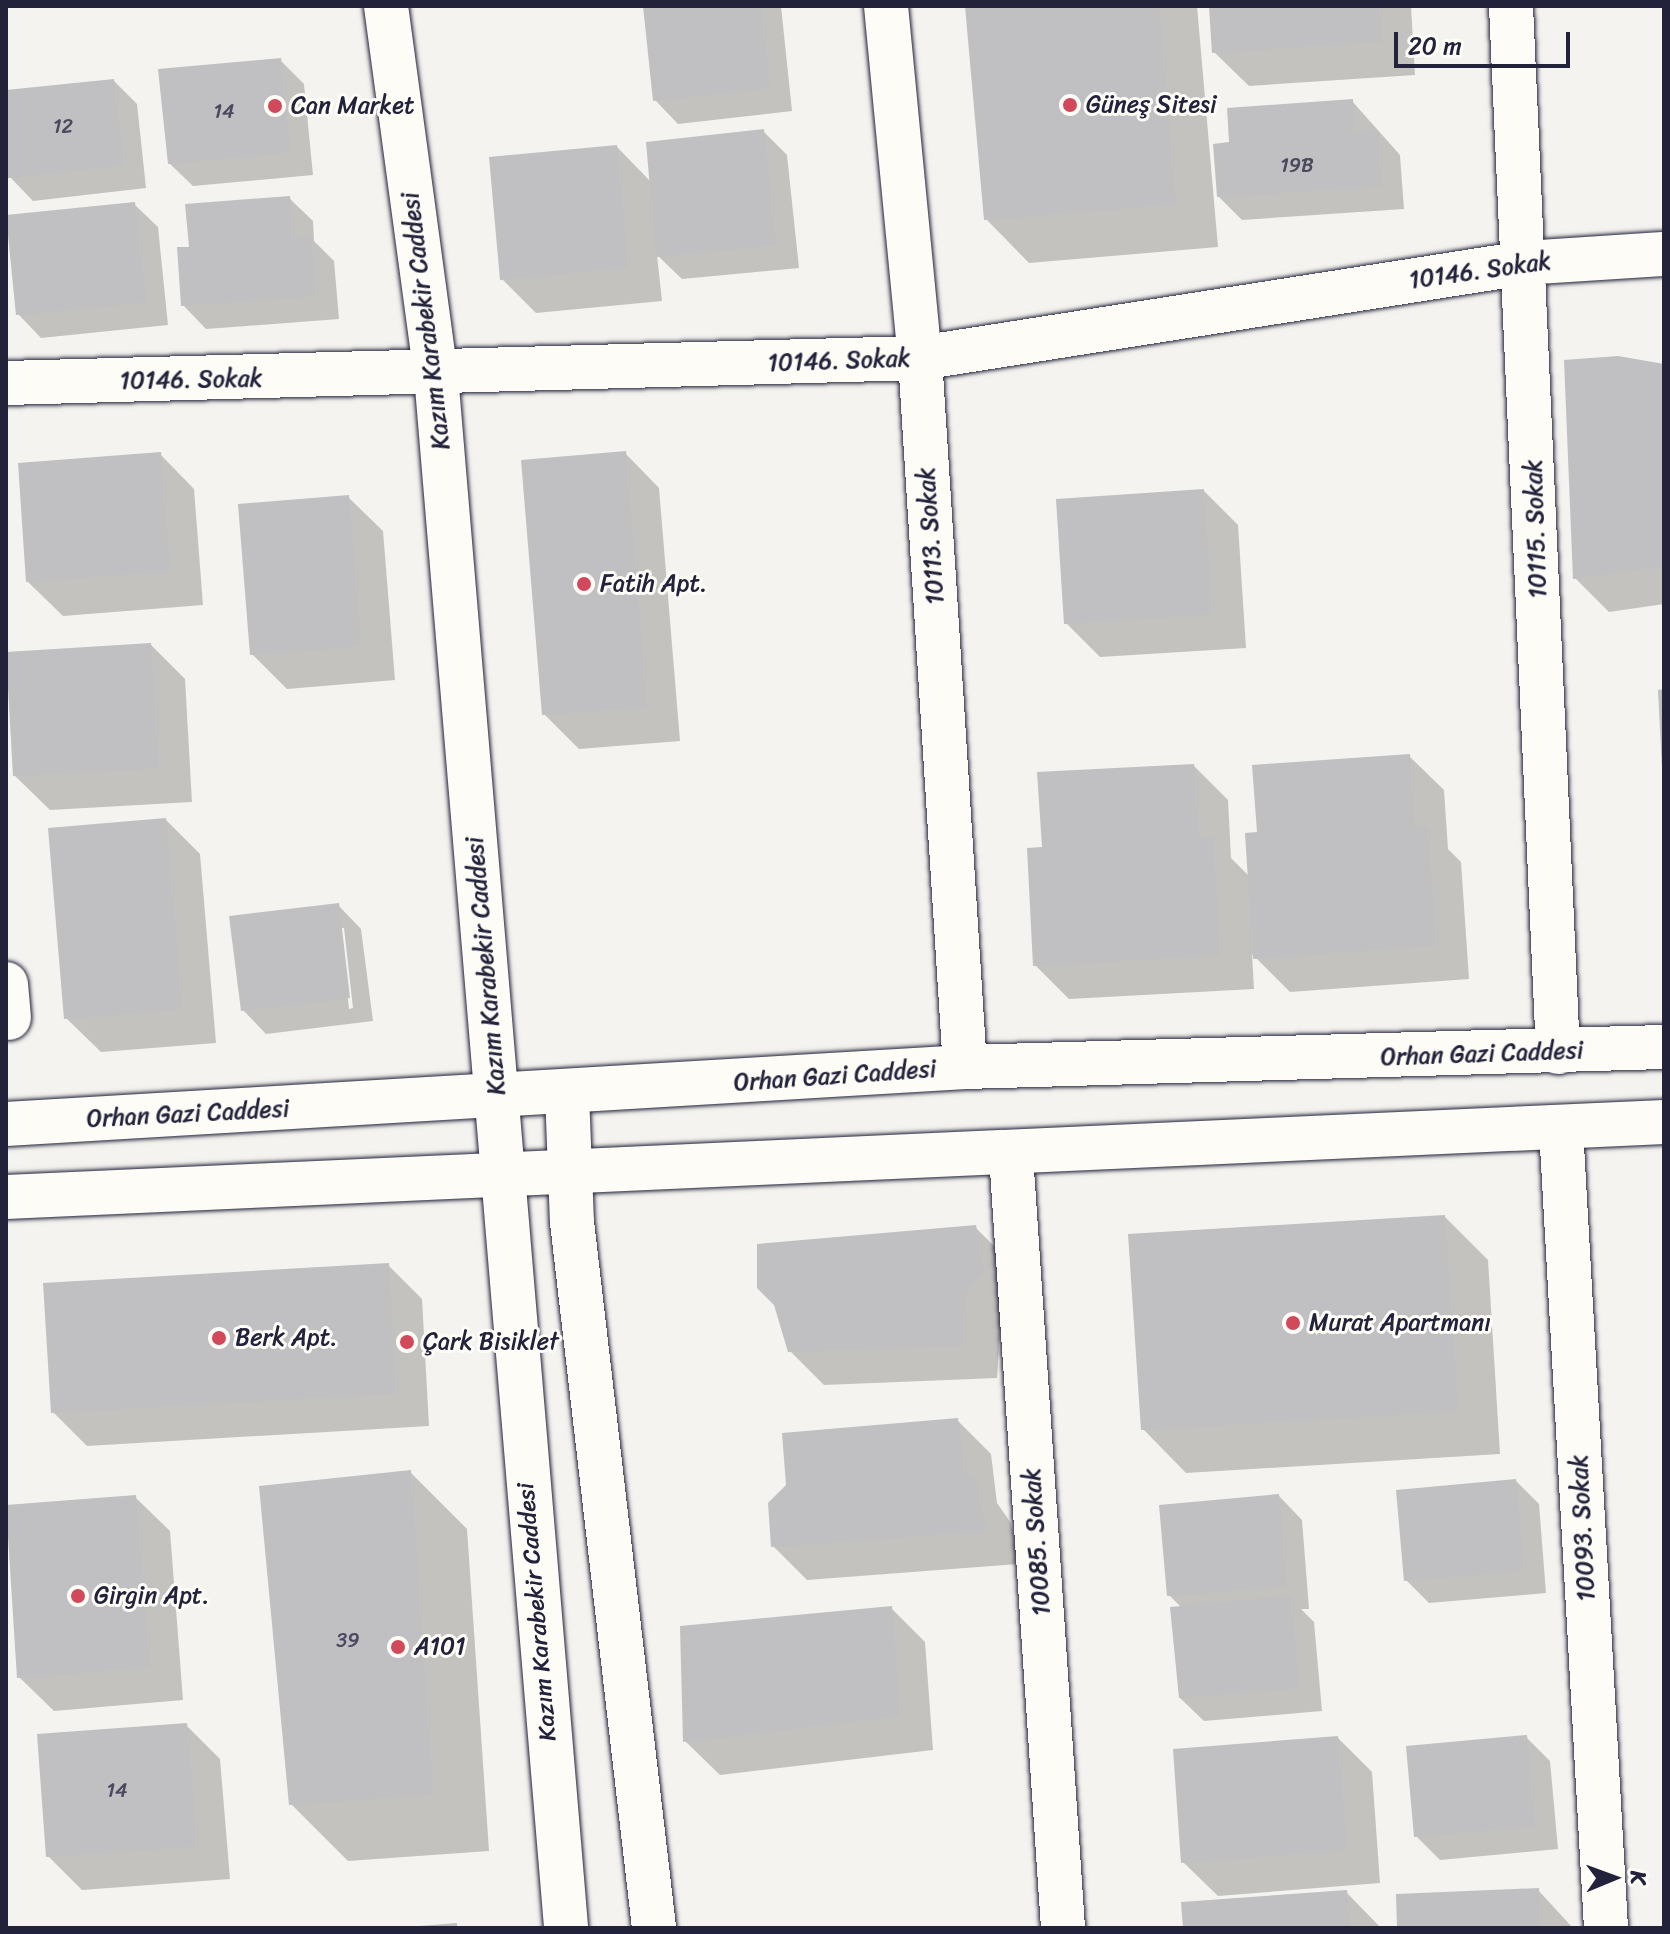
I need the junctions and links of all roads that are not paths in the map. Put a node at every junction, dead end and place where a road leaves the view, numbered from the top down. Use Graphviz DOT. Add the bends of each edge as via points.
graph roads {
  1 [pos="386,6"];
  2 [pos="886,6"];
  3 [pos="1511,6"];
  4 [pos="1664,254"];
  5 [pos="1524,263"];
  6 [pos="920,358"];
  7 [pos="436,375"];
  8 [pos="6,383"];
  9 [pos="1664,1047"];
  10 [pos="1558,1052"];
  11 [pos="965,1067"];
  12 [pos="567,1093"];
  13 [pos="498,1098"];
  14 [pos="1664,1122"];
  15 [pos="6,1124"];
  16 [pos="1561,1128"];
  17 [pos="1011,1155"];
  18 [pos="571,1175"];
  19 [pos="498,1179"];
  20 [pos="6,1197"];
  21 [pos="566,1928"];
  22 [pos="654,1928"];
  23 [pos="1063,1928"];
  24 [pos="1606,1928"];
  1 -- 7 [label="street, Kazım Karabekir Caddesi"];
  2 -- 6 [label="street, 10113. Sokak"];
  3 -- 5 [label="street, 10115. Sokak"];
  4 -- 5 [label="street, 10146. Sokak"];
  5 -- 6 [label="street, 10146. Sokak"];
  5 -- 10 [label="street, 10115. Sokak"];
  6 -- 7 [label="street, 10146. Sokak"];
  6 -- 11 [label="street, 10113. Sokak"];
  7 -- 8 [label="street, 10146. Sokak"];
  7 -- 13 [label="street, Kazım Karabekir Caddesi"];
  9 -- 10 [label="street, Orhan Gazi Caddesi"];
  10 -- 11 [label="street, Orhan Gazi Caddesi"];
  11 -- 12 [label="street, Orhan Gazi Caddesi"];
  12 -- 13 [label="street, Orhan Gazi Caddesi"];
  12 -- 18 [label="street"];
  13 -- 15 [label="street, Orhan Gazi Caddesi"];
  13 -- 19 [label="street, Kazım Karabekir Caddesi"];
  14 -- 16 [label="street"];
  16 -- 17 [label="street"];
  16 -- 24 [label="street, 10093. Sokak"];
  17 -- 18 [label="street"];
  17 -- 23 [label="street, 10085. Sokak"];
  18 -- 19 [label="street"];
  18 -- 22 [label="street"];
  19 -- 20 [label="street"];
  19 -- 21 [label="street, Kazım Karabekir Caddesi"];
}
